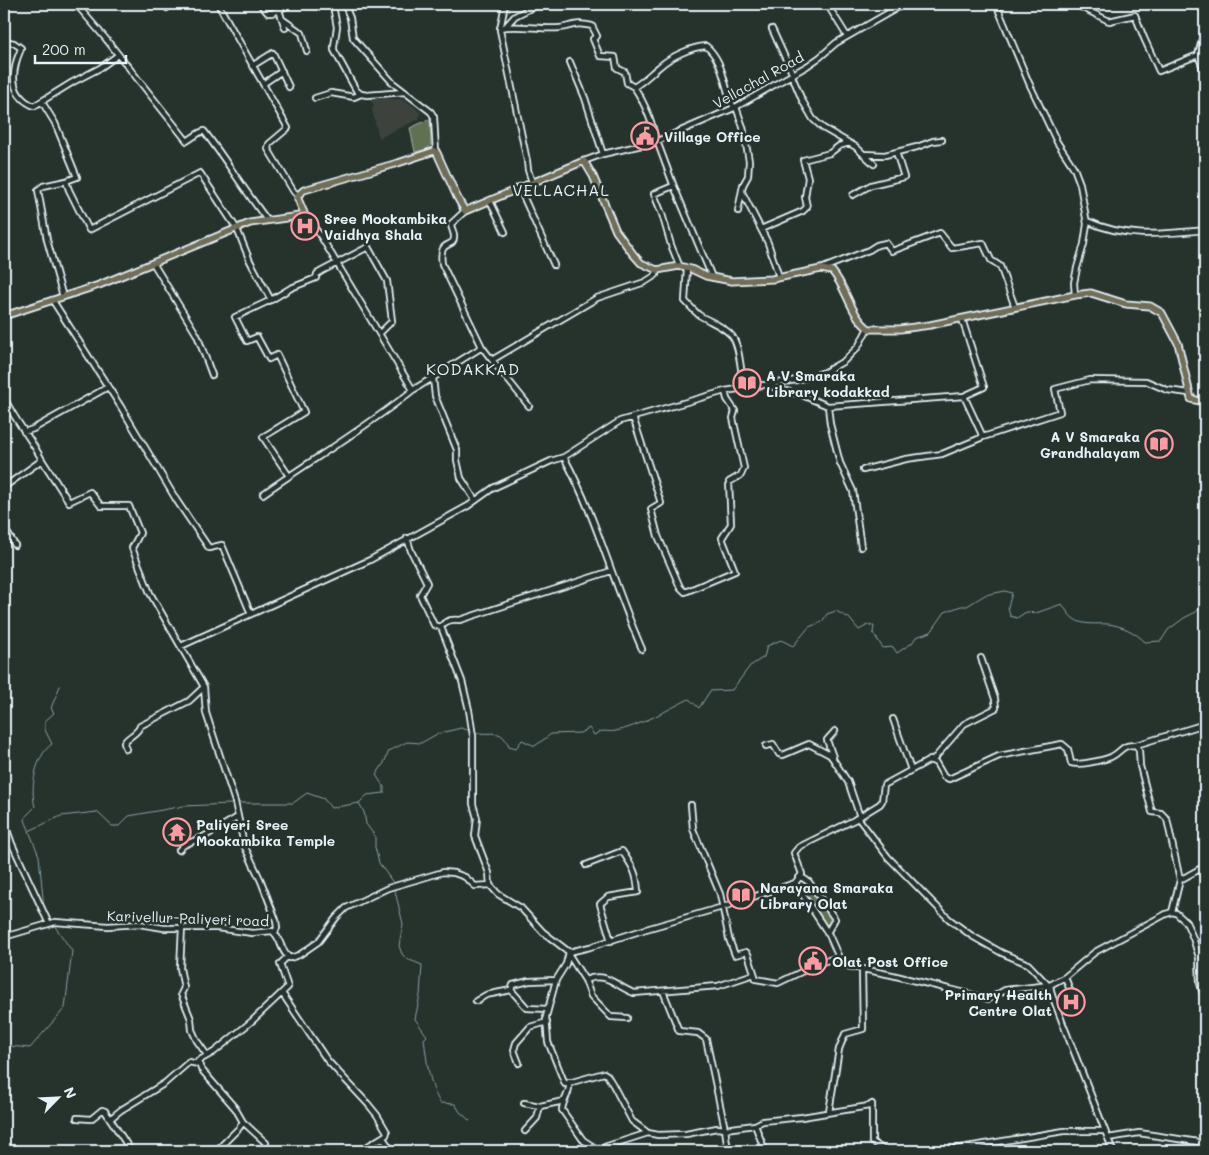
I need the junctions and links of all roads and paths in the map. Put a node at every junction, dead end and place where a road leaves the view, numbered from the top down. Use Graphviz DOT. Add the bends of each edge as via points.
graph roads {
  1 [pos="76,4"];
  2 [pos="218,4"];
  3 [pos="260,4"];
  4 [pos="291,4"];
  5 [pos="342,4"];
  6 [pos="505,4"];
  7 [pos="539,4"];
  8 [pos="827,4"];
  9 [pos="904,4"];
  10 [pos="996,4"];
  11 [pos="1080,4"];
  12 [pos="1204,4"];
  13 [pos="279,10"];
  14 [pos="334,12"];
  15 [pos="282,19"];
  16 [pos="506,26"];
  17 [pos="285,28"];
  18 [pos="500,28"];
  19 [pos="772,28"];
  20 [pos="847,36"];
  21 [pos="4,41"];
  22 [pos="306,51"];
  23 [pos="118,55"];
  24 [pos="1198,55"];
  25 [pos="570,62"];
  26 [pos="252,66"];
  27 [pos="282,71"];
  28 [pos="1205,73"];
  29 [pos="792,75"];
  30 [pos="263,84"];
  31 [pos="289,87"];
  32 [pos="634,87"];
  33 [pos="405,92"];
  34 [pos="361,94"];
  35 [pos="316,98"];
  36 [pos="42,102"];
  37 [pos="735,108"];
  38 [pos="942,140"];
  39 [pos="656,141"];
  40 [pos="849,143"];
  41 [pos="896,152"];
  42 [pos="437,153"];
  43 [pos="603,154"];
  44 [pos="863,154"];
  45 [pos="584,161"];
  46 [pos="874,164"];
  47 [pos="66,181"];
  48 [pos="532,182"];
  49 [pos="674,184"];
  50 [pos="519,188"];
  51 [pos="742,192"];
  52 [pos="298,195"];
  53 [pos="853,195"];
  54 [pos="490,201"];
  55 [pos="465,211"];
  56 [pos="738,211"];
  57 [pos="304,214"];
  58 [pos="267,220"];
  59 [pos="1087,221"];
  60 [pos="761,229"];
  61 [pos="237,230"];
  62 [pos="1205,230"];
  63 [pos="505,232"];
  64 [pos="153,263"];
  65 [pos="336,263"];
  66 [pos="554,265"];
  67 [pos="684,268"];
  68 [pos="822,269"];
  69 [pos="657,270"];
  70 [pos="712,277"];
  71 [pos="779,277"];
  72 [pos="1075,295"];
  73 [pos="63,297"];
  74 [pos="271,300"];
  75 [pos="53,301"];
  76 [pos="1014,307"];
  77 [pos="4,316"];
  78 [pos="962,319"];
  79 [pos="868,328"];
  80 [pos="380,333"];
  81 [pos="482,347"];
  82 [pos="492,360"];
  83 [pos="212,375"];
  84 [pos="433,378"];
  85 [pos="770,384"];
  86 [pos="108,387"];
  87 [pos="745,389"];
  88 [pos="413,390"];
  89 [pos="725,391"];
  90 [pos="1189,393"];
  91 [pos="964,396"];
  92 [pos="4,397"];
  93 [pos="1205,402"];
  94 [pos="529,406"];
  95 [pos="828,406"];
  96 [pos="633,418"];
  97 [pos="24,432"];
  98 [pos="983,437"];
  99 [pos="564,457"];
  100 [pos="42,460"];
  101 [pos="863,470"];
  102 [pos="288,476"];
  103 [pos="4,487"];
  104 [pos="263,494"];
  105 [pos="476,500"];
  106 [pos="4,528"];
  107 [pos="407,538"];
  108 [pos="15,545"];
  109 [pos="861,547"];
  110 [pos="611,571"];
  111 [pos="251,614"];
  112 [pos="441,627"];
  113 [pos="181,646"];
  114 [pos="642,649"];
  115 [pos="981,658"];
  116 [pos="204,687"];
  117 [pos="893,719"];
  118 [pos="1205,724"];
  119 [pos="835,731"];
  120 [pos="1136,745"];
  121 [pos="766,746"];
  122 [pos="126,749"];
  123 [pos="834,758"];
  124 [pos="933,760"];
  125 [pos="911,770"];
  126 [pos="691,805"];
  127 [pos="238,817"];
  128 [pos="859,817"];
  129 [pos="4,821"];
  130 [pos="179,850"];
  131 [pos="586,865"];
  132 [pos="1205,866"];
  133 [pos="801,877"];
  134 [pos="1180,880"];
  135 [pos="795,883"];
  136 [pos="490,885"];
  137 [pos="723,907"];
  138 [pos="1172,912"];
  139 [pos="48,924"];
  140 [pos="182,927"];
  141 [pos="275,932"];
  142 [pos="827,933"];
  143 [pos="4,937"];
  144 [pos="611,941"];
  145 [pos="569,954"];
  146 [pos="287,957"];
  147 [pos="839,957"];
  148 [pos="862,969"];
  149 [pos="754,974"];
  150 [pos="1065,977"];
  151 [pos="556,980"];
  152 [pos="585,980"];
  153 [pos="1049,985"];
  154 [pos="511,990"];
  155 [pos="663,990"];
  156 [pos="282,993"];
  157 [pos="1071,993"];
  158 [pos="476,1001"];
  159 [pos="1205,1002"];
  160 [pos="548,1009"];
  161 [pos="627,1018"];
  162 [pos="547,1022"];
  163 [pos="207,1055"];
  164 [pos="519,1063"];
  165 [pos="198,1064"];
  166 [pos="569,1082"];
  167 [pos="564,1101"];
  168 [pos="524,1103"];
  169 [pos="540,1106"];
  170 [pos="830,1112"];
  171 [pos="76,1118"];
  172 [pos="110,1119"];
  173 [pos="243,1122"];
  174 [pos="755,1125"];
  175 [pos="726,1129"];
  176 [pos="1104,1131"];
  177 [pos="525,1132"];
  178 [pos="648,1133"];
  179 [pos="383,1138"];
  180 [pos="1108,1138"];
  181 [pos="1205,1143"];
  182 [pos="599,1150"];
  183 [pos="131,1151"];
  184 [pos="216,1151"];
  185 [pos="263,1151"];
  186 [pos="360,1151"];
  187 [pos="392,1151"];
  188 [pos="728,1151"];
  189 [pos="765,1151"];
  190 [pos="886,1151"];
  191 [pos="943,1151"];
  192 [pos="1113,1151"];
  1 -- 23 [label="street"];
  2 -- 26 [label="street"];
  3 -- 13 [label="street" via="268,13"];
  4 -- 13 [label="street"];
  5 -- 33 [label="street" via="350,18 353,38"];
  6 -- 18 [label="street"];
  7 -- 16 [label="street" via="515,16"];
  8 -- 20 [label="street"];
  9 -- 20 [label="street, Vellachal Road"];
  10 -- 59 [label="street" via="1029,83 1076,174"];
  11 -- 24 [label="street" via="1109,21 1135,15 1160,71"];
  12 -- 24 [label="street" via="1204,32"];
  13 -- 15 [label="street"];
  14 -- 34 [label="street" via="337,27 334,50 353,86"];
  15 -- 17 [label="street"];
  15 -- 22 [label="street" via="302,33"];
  16 -- 18 [label="street"];
  16 -- 32 [label="street" via="560,28 578,23 592,26 600,56 615,57 617,68 625,72 627,83"];
  18 -- 48 [label="street"];
  19 -- 29 [label="street"];
  20 -- 29 [label="street, Vellachal Road"];
  21 -- 36 [label="street" via="21,48 15,68 17,93 32,105"];
  23 -- 36 [label="street"];
  23 -- 58 [label="street" via="187,141 204,131"];
  24 -- 28 [label="street"];
  25 -- 43 [label="street"];
  26 -- 27 [label="street" via="273,53"];
  26 -- 30 [label="street"];
  27 -- 30 [label="street"];
  27 -- 31 [label="street"];
  29 -- 37 [label="street, Vellachal Road"];
  29 -- 40 [label="street" via="813,119"];
  30 -- 52 [label="street" via="288,128 269,144 268,149"];
  32 -- 37 [label="street" via="687,50 706,46 721,68"];
  32 -- 39 [label="street"];
  33 -- 34 [label="street"];
  33 -- 42 [label="street" via="434,117"];
  34 -- 35 [label="street" via="354,97 330,93"];
  36 -- 47 [label="street" via="55,123 77,177"];
  37 -- 39 [label="street, Vellachal Road"];
  37 -- 51 [label="street" via="743,127 749,161"];
  38 -- 41 [label="street"];
  39 -- 43 [label="street, Vellachal Road"];
  39 -- 49 [label="street"];
  40 -- 44 [label="street"];
  40 -- 60 [label="street" via="830,153 803,160 808,178 805,198 808,207"];
  41 -- 44 [label="street"];
  41 -- 53 [label="street" via="904,177 871,185"];
  42 -- 52 [label="main road" via="427,152 304,190"];
  42 -- 55 [label="main road"];
  43 -- 45 [label="street, Vellachal Road"];
  44 -- 46 [label="street"];
  45 -- 48 [label="main road"];
  45 -- 69 [label="main road" via="616,231 642,263"];
  47 -- 61 [label="street" via="89,230 200,172"];
  47 -- 73 [label="street" via="38,190 47,240"];
  48 -- 50 [label="main road"];
  49 -- 67 [label="street" via="654,194 671,245"];
  49 -- 70 [label="street"];
  50 -- 54 [label="main road"];
  50 -- 66 [label="street"];
  51 -- 56 [label="street"];
  51 -- 60 [label="street"];
  52 -- 57 [label="main road"];
  54 -- 55 [label="main road"];
  54 -- 63 [label="street"];
  55 -- 81 [label="street" via="450,224 454,240 440,252 442,264"];
  57 -- 58 [label="main road"];
  57 -- 65 [label="street"];
  58 -- 61 [label="main road" via="250,223"];
  59 -- 62 [label="street" via="1130,234"];
  59 -- 72 [label="street" via="1074,283"];
  60 -- 71 [label="street"];
  61 -- 64 [label="main road"];
  61 -- 74 [label="street"];
  64 -- 73 [label="main road"];
  64 -- 83 [label="street" via="196,335"];
  65 -- 74 [label="street" via="317,274 316,278"];
  65 -- 80 [label="street"];
  65 -- 80 [label="street" via="368,247 387,281 392,321"];
  67 -- 69 [label="main road"];
  67 -- 70 [label="main road"];
  67 -- 87 [label="street" via="685,301 698,314 733,336"];
  68 -- 71 [label="main road"];
  68 -- 76 [label="street" via="877,245 886,243 892,250 940,233 952,248 983,243 991,260 1000,266"];
  68 -- 79 [label="main road" via="832,270 858,317"];
  69 -- 82 [label="street" via="656,275 645,282 597,298"];
  70 -- 71 [label="main road" via="748,282"];
  72 -- 76 [label="main road"];
  72 -- 90 [label="main road" via="1091,294 1126,304 1150,306 1162,313 1178,343"];
  73 -- 75 [label="main road"];
  74 -- 102 [label="street" via="235,317 247,341 257,337 269,359 277,355 304,412 264,437"];
  75 -- 77 [label="main road"];
  75 -- 86 [label="street"];
  76 -- 78 [label="main road"];
  78 -- 79 [label="main road" via="900,329"];
  78 -- 91 [label="street" via="984,387"];
  79 -- 85 [label="street" via="858,347 844,361 825,372"];
  80 -- 88 [label="street"];
  81 -- 82 [label="street"];
  81 -- 84 [label="street"];
  82 -- 94 [label="street"];
  84 -- 88 [label="street"];
  84 -- 105 [label="street" via="435,396 457,450 461,478"];
  85 -- 87 [label="street"];
  85 -- 95 [label="street"];
  86 -- 97 [label="street"];
  86 -- 111 [label="street" via="176,501 209,548 222,545"];
  87 -- 89 [label="street"];
  88 -- 102 [label="street" via="384,414"];
  89 -- 96 [label="street"];
  89 -- 96 [label="street" via="735,411 733,418 744,468 742,476 729,482 731,524 722,538 735,571 685,592 654,526 651,509 661,503"];
  90 -- 93 [label="main road" via="1191,399"];
  90 -- 98 [label="street" via="1167,390 1146,381 1090,380 1054,389 1060,412"];
  91 -- 95 [label="street"];
  91 -- 98 [label="street"];
  92 -- 97 [label="street"];
  95 -- 109 [label="street" via="840,463 853,491"];
  96 -- 99 [label="street" via="620,421"];
  97 -- 100 [label="street"];
  98 -- 101 [label="street" via="942,454"];
  99 -- 105 [label="street" via="509,480"];
  99 -- 110 [label="street"];
  100 -- 103 [label="street"];
  100 -- 113 [label="street" via="69,502 90,492 101,506 129,506 140,534 132,548 150,593"];
  102 -- 104 [label="street"];
  105 -- 107 [label="street"];
  106 -- 108 [label="street"];
  107 -- 111 [label="street" via="370,560"];
  107 -- 112 [label="street" via="427,583 420,595 434,625"];
  110 -- 112 [label="street" via="460,620 448,621"];
  110 -- 114 [label="street"];
  111 -- 113 [label="street"];
  112 -- 136 [label="street" via="465,692 472,732 473,804 477,818 475,836 489,873"];
  113 -- 116 [label="street"];
  115 -- 124 [label="street" via="996,708 964,724"];
  116 -- 122 [label="street" via="189,701 140,726 124,743"];
  116 -- 127 [label="street" via="206,713"];
  117 -- 125 [label="street"];
  118 -- 120 [label="street"];
  119 -- 123 [label="street" via="827,740"];
  120 -- 124 [label="street" via="1126,746 1112,756 1076,764 1071,762 1068,749 1062,744 1014,752 946,779"];
  120 -- 134 [label="street" via="1152,812 1161,813 1167,819"];
  121 -- 123 [label="street" via="773,744 783,755 808,744"];
  123 -- 128 [label="street" via="848,782"];
  124 -- 125 [label="street"];
  125 -- 128 [label="street" via="884,785 882,803"];
  126 -- 137 [label="street" via="693,829"];
  127 -- 130 [label="street"];
  127 -- 141 [label="street" via="244,846 276,920"];
  128 -- 133 [label="street" via="795,851"];
  128 -- 153 [label="street" via="888,857 949,919 972,936 1028,964"];
  129 -- 139 [label="street"];
  131 -- 144 [label="street" via="622,852 637,877 638,892 608,897 600,904"];
  132 -- 134 [label="street"];
  133 -- 135 [label="street"];
  133 -- 142 [label="street" via="809,882 835,919"];
  134 -- 138 [label="street"];
  135 -- 137 [label="street"];
  135 -- 142 [label="street"];
  136 -- 145 [label="street" via="521,908"];
  136 -- 146 [label="street" via="475,886 465,877 444,872 394,886 346,908 318,942 299,955"];
  137 -- 144 [label="street"];
  137 -- 149 [label="street" via="735,955 748,954"];
  138 -- 150 [label="street" via="1096,952"];
  138 -- 159 [label="street" via="1186,922 1193,938"];
  139 -- 140 [label="street, Karivellur-Paliyeri road"];
  139 -- 143 [label="street, Karivellur-Paliyeri road"];
  140 -- 141 [label="street, Karivellur-Paliyeri road"];
  140 -- 163 [label="street" via="180,968 184,988 181,994 192,1030"];
  141 -- 146 [label="street, Karivellur-Paliyeri road"];
  142 -- 147 [label="street"];
  144 -- 145 [label="street"];
  145 -- 151 [label="street"];
  145 -- 152 [label="street"];
  146 -- 156 [label="street" via="280,964 288,987"];
  147 -- 148 [label="street" via="848,966"];
  147 -- 149 [label="street" via="778,983 756,979"];
  148 -- 153 [label="street" via="989,999 1005,990"];
  148 -- 170 [label="street" via="863,1029 845,1034 839,1049"];
  149 -- 155 [label="street" via="718,986"];
  150 -- 153 [label="street"];
  150 -- 157 [label="street"];
  151 -- 154 [label="street" via="529,981 513,985"];
  151 -- 160 [label="street"];
  152 -- 155 [label="street" via="594,976 609,978 634,993"];
  152 -- 161 [label="street" via="592,996 611,1016"];
  153 -- 176 [label="street"];
  154 -- 158 [label="street" via="486,995"];
  154 -- 160 [label="street" via="527,1008"];
  155 -- 175 [label="street" via="679,1031 698,1033 706,1039"];
  156 -- 163 [label="street"];
  156 -- 179 [label="street" via="327,1060 377,1115 387,1132"];
  160 -- 162 [label="street"];
  162 -- 164 [label="street" via="530,1027 516,1043 514,1050"];
  162 -- 166 [label="street" via="548,1042 565,1084"];
  163 -- 165 [label="street"];
  165 -- 172 [label="street" via="189,1062 165,1083"];
  165 -- 173 [label="street"];
  166 -- 167 [label="street" via="570,1090"];
  166 -- 178 [label="street" via="604,1073 632,1120"];
  167 -- 169 [label="street"];
  167 -- 182 [label="street" via="562,1110 583,1140"];
  168 -- 169 [label="street"];
  169 -- 177 [label="street" via="537,1118"];
  170 -- 174 [label="street" via="763,1121"];
  170 -- 190 [label="street" via="872,1104 872,1142"];
  171 -- 172 [label="street" via="91,1119 102,1110"];
  172 -- 183 [label="street"];
  173 -- 184 [label="street"];
  173 -- 185 [label="street" via="266,1143"];
  174 -- 175 [label="street"];
  174 -- 189 [label="street"];
  175 -- 178 [label="street" via="686,1134"];
  175 -- 188 [label="street"];
  176 -- 180 [label="street"];
  176 -- 191 [label="street" via="1064,1131"];
  178 -- 182 [label="street"];
  179 -- 186 [label="street"];
  179 -- 187 [label="street"];
  180 -- 181 [label="street" via="1139,1132"];
  180 -- 192 [label="street"];
}
